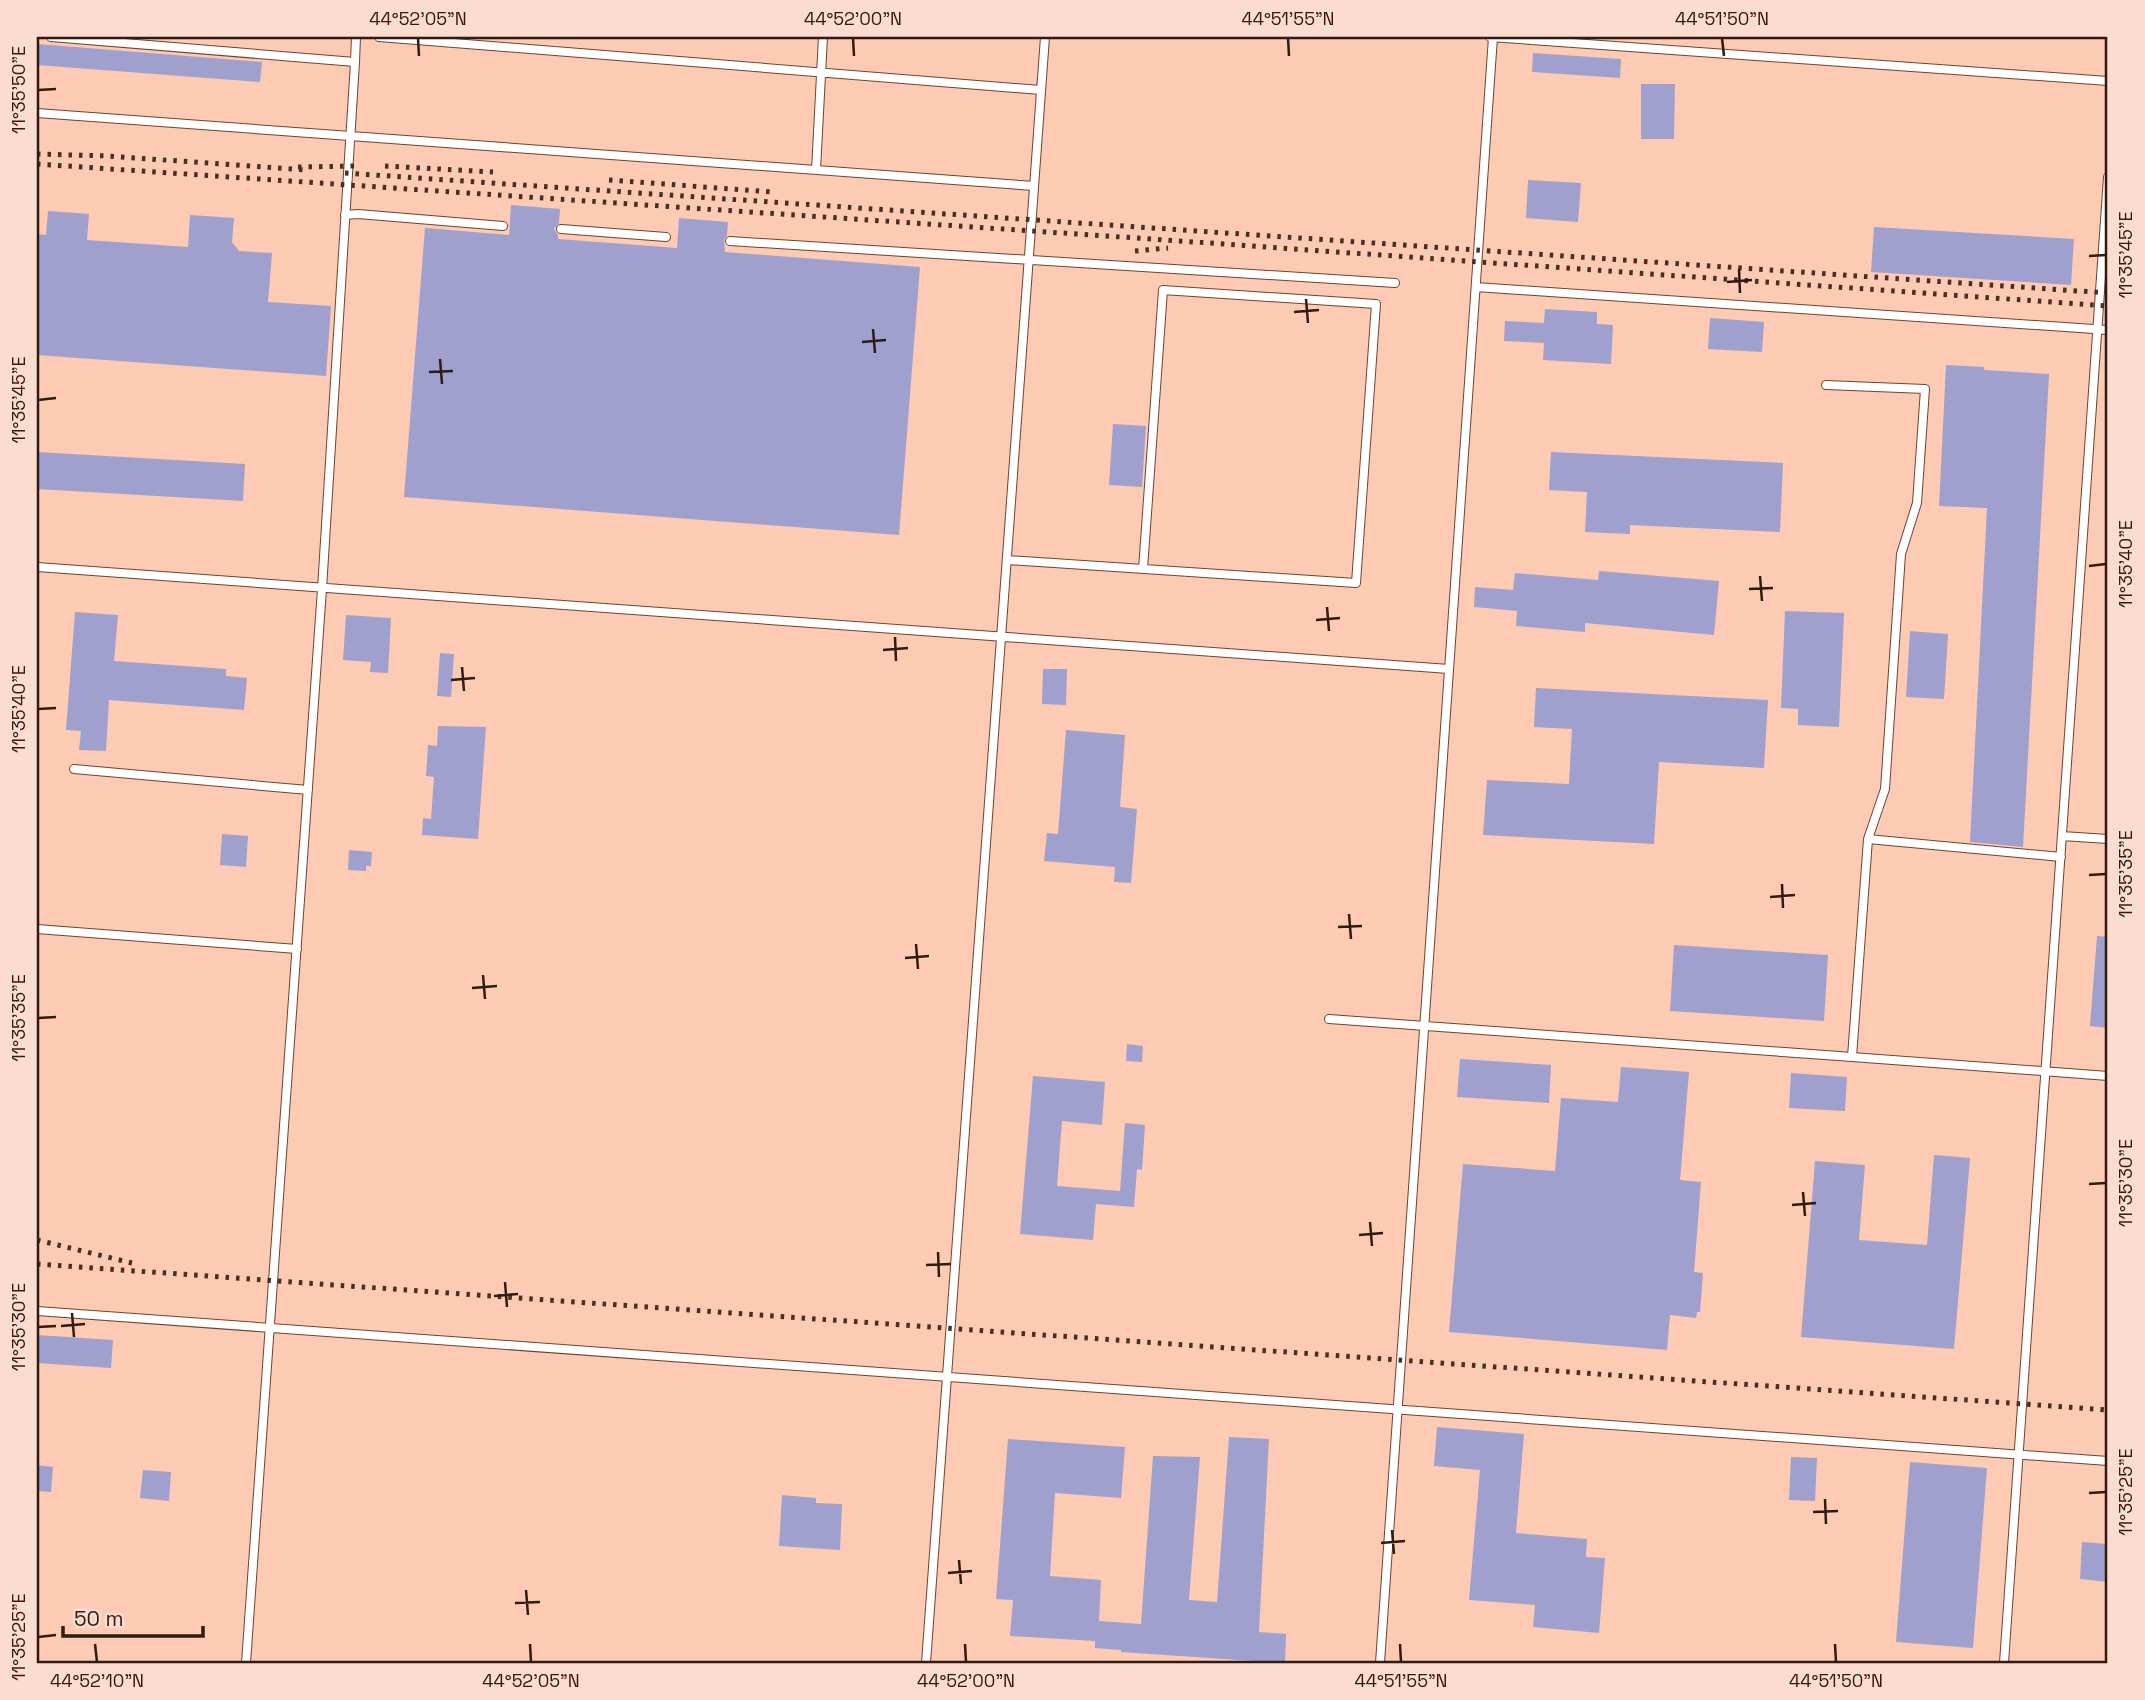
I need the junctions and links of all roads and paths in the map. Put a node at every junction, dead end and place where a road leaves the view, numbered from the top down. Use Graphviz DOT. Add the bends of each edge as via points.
graph roads {
  1 [pos="51,37"];
  2 [pos="356,37"];
  3 [pos="380,37"];
  4 [pos="823,37"];
  5 [pos="1045,37"];
  6 [pos="1492,37"];
  7 [pos="355,62"];
  8 [pos="821,72"];
  9 [pos="2108,81"];
  10 [pos="1041,90"];
  11 [pos="37,113"];
  12 [pos="350,136"];
  13 [pos="816,170"];
  14 [pos="2108,177"];
  15 [pos="1034,186"];
  16 [pos="345,215"];
  17 [pos="503,226"];
  18 [pos="561,229"];
  19 [pos="666,237"];
  20 [pos="730,241"];
  21 [pos="1029,259"];
  22 [pos="1395,283"];
  23 [pos="1476,287"];
  24 [pos="2098,330"];
  25 [pos="2108,330"];
  26 [pos="1826,385"];
  27 [pos="1007,560"];
  28 [pos="37,567"];
  29 [pos="1143,569"];
  30 [pos="322,589"];
  31 [pos="1001,636"];
  32 [pos="1449,669"];
  33 [pos="74,769"];
  34 [pos="308,790"];
  35 [pos="2062,836"];
  36 [pos="1868,839"];
  37 [pos="2108,839"];
  38 [pos="2061,858"];
  39 [pos="37,929"];
  40 [pos="297,949"];
  41 [pos="1329,1019"];
  42 [pos="1425,1025"];
  43 [pos="1852,1057"];
  44 [pos="2046,1072"];
  45 [pos="2108,1076"];
  46 [pos="37,1311"];
  47 [pos="270,1328"];
  48 [pos="947,1377"];
  49 [pos="1398,1409"];
  50 [pos="2019,1454"];
  51 [pos="2108,1461"];
  52 [pos="246,1663"];
  53 [pos="926,1663"];
  54 [pos="1380,1663"];
  55 [pos="2004,1663"];
  1 -- 7 [label="lane"];
  2 -- 7 [label="lane"];
  3 -- 8 [label="lane"];
  4 -- 8 [label="lane"];
  5 -- 10 [label="lane"];
  6 -- 9 [label="lane"];
  6 -- 23 [label="lane"];
  7 -- 12 [label="lane"];
  8 -- 10 [label="lane"];
  8 -- 13 [label="lane"];
  10 -- 15 [label="lane"];
  11 -- 12 [label="lane"];
  12 -- 13 [label="lane"];
  12 -- 16 [label="lane"];
  13 -- 15 [label="lane"];
  14 -- 24 [label="lane"];
  15 -- 21 [label="lane"];
  16 -- 17 [label="lane"];
  16 -- 30 [label="lane"];
  18 -- 19 [label="lane"];
  20 -- 21 [label="lane"];
  21 -- 22 [label="lane"];
  21 -- 27 [label="lane"];
  23 -- 24 [label="lane"];
  23 -- 32 [label="lane"];
  24 -- 25 [label="lane"];
  24 -- 35 [label="lane"];
  26 -- 36 [label="lane" via="1925,388 1917,503 1900,554 1885,789"];
  27 -- 29 [label="lane"];
  27 -- 31 [label="lane"];
  28 -- 30 [label="lane"];
  29 -- 29 [label="lane" via="1356,583 1376,304 1163,290"];
  30 -- 31 [label="lane"];
  30 -- 34 [label="lane"];
  31 -- 32 [label="lane"];
  31 -- 48 [label="lane"];
  32 -- 42 [label="lane"];
  33 -- 34 [label="lane"];
  34 -- 40 [label="lane"];
  35 -- 37 [label="lane"];
  35 -- 38 [label="lane"];
  36 -- 38 [label="lane"];
  36 -- 43 [label="lane"];
  38 -- 44 [label="lane"];
  39 -- 40 [label="lane"];
  40 -- 47 [label="lane"];
  41 -- 42 [label="lane"];
  42 -- 43 [label="lane"];
  42 -- 49 [label="lane"];
  43 -- 44 [label="lane"];
  44 -- 45 [label="lane"];
  44 -- 50 [label="lane"];
  46 -- 47 [label="lane"];
  47 -- 48 [label="lane"];
  47 -- 52 [label="lane"];
  48 -- 49 [label="lane"];
  48 -- 53 [label="lane"];
  49 -- 50 [label="lane"];
  49 -- 54 [label="lane"];
  50 -- 51 [label="lane"];
  50 -- 55 [label="lane"];
}
